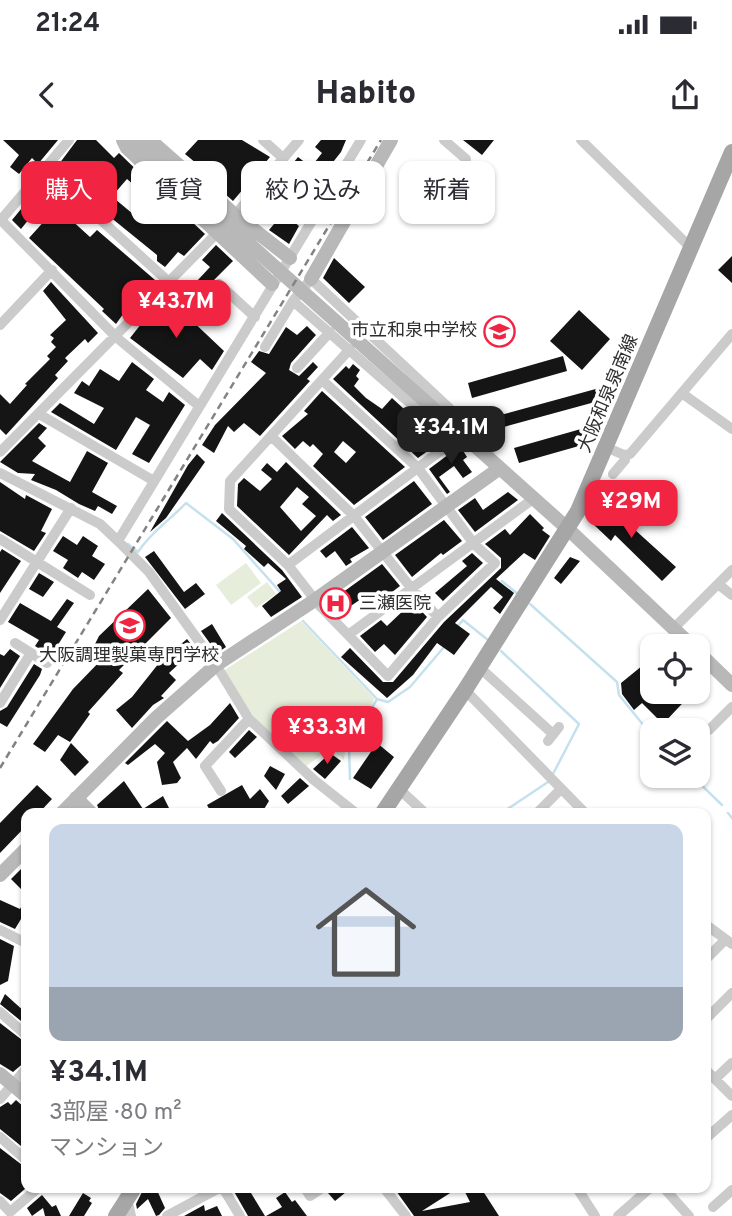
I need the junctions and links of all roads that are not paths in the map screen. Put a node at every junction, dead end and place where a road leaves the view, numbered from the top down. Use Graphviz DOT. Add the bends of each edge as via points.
graph roads {
  1 [pos="69,140"];
  2 [pos="123,140"];
  3 [pos="133,140"];
  4 [pos="262,140"];
  5 [pos="299,140"];
  6 [pos="361,140"];
  7 [pos="391,140"];
  8 [pos="581,140"];
  9 [pos="452,143"];
  10 [pos="149,147"];
  11 [pos="732,152"];
  12 [pos="283,158"];
  13 [pos="466,159"];
  14 [pos="52,161"];
  15 [pos="21,196"];
  16 [pos="235,215"];
  17 [pos="0,220"];
  18 [pos="105,224"];
  19 [pos="218,233"];
  20 [pos="691,248"];
  21 [pos="290,258"];
  22 [pos="52,270"];
  23 [pos="311,279"];
  24 [pos="170,283"];
  25 [pos="219,284"];
  26 [pos="272,284"];
  27 [pos="293,301"];
  28 [pos="255,317"];
  29 [pos="0,325"];
  30 [pos="330,332"];
  31 [pos="732,334"];
  32 [pos="116,337"];
  33 [pos="271,343"];
  34 [pos="350,349"];
  35 [pos="297,368"];
  36 [pos="322,380"];
  37 [pos="683,394"];
  38 [pos="199,406"];
  39 [pos="38,414"];
  40 [pos="732,429"];
  41 [pos="463,434"];
  42 [pos="271,436"];
  43 [pos="608,448"];
  44 [pos="0,452"];
  45 [pos="624,455"];
  46 [pos="500,467"];
  47 [pos="418,468"];
  48 [pos="0,473"];
  49 [pos="612,474"];
  50 [pos="154,481"];
  51 [pos="533,499"];
  52 [pos="446,505"];
  53 [pos="71,508"];
  54 [pos="354,516"];
  55 [pos="568,529"];
  56 [pos="0,539"];
  57 [pos="118,541"];
  58 [pos="474,544"];
  59 [pos="383,551"];
  60 [pos="37,562"];
  61 [pos="288,565"];
  62 [pos="732,570"];
  63 [pos="718,584"];
  64 [pos="412,589"];
  65 [pos="90,594"];
  66 [pos="732,595"];
  67 [pos="315,600"];
  68 [pos="438,617"];
  69 [pos="0,620"];
  70 [pos="674,628"];
  71 [pos="680,634"];
  72 [pos="348,635"];
  73 [pos="15,643"];
  74 [pos="31,653"];
  75 [pos="47,663"];
  76 [pos="710,664"];
  77 [pos="216,665"];
  78 [pos="479,667"];
  79 [pos="732,685"];
  80 [pos="466,690"];
  81 [pos="0,703"];
  82 [pos="732,707"];
  83 [pos="249,719"];
  84 [pos="710,729"];
  85 [pos="553,734"];
  86 [pos="398,788"];
  87 [pos="561,789"];
  88 [pos="221,791"];
  89 [pos="76,798"];
  90 [pos="67,808"];
  91 [pos="86,808"];
  92 [pos="349,808"];
  93 [pos="386,808"];
  94 [pos="420,808"];
  95 [pos="542,808"];
  96 [pos="580,808"];
  97 [pos="21,854"];
  98 [pos="0,875"];
  99 [pos="711,928"];
  100 [pos="0,930"];
  101 [pos="21,940"];
  102 [pos="729,942"];
  103 [pos="711,956"];
  104 [pos="732,993"];
  105 [pos="0,1012"];
  106 [pos="711,1014"];
  107 [pos="21,1031"];
  108 [pos="732,1063"];
  109 [pos="0,1074"];
  110 [pos="21,1075"];
  111 [pos="711,1075"];
  112 [pos="715,1079"];
  113 [pos="13,1085"];
  114 [pos="21,1092"];
  115 [pos="732,1096"];
  116 [pos="0,1099"];
  117 [pos="732,1115"];
  118 [pos="711,1134"];
  119 [pos="0,1137"];
  120 [pos="21,1156"];
  121 [pos="32,1193"];
  122 [pos="132,1193"];
  123 [pos="212,1193"];
  124 [pos="224,1193"];
  125 [pos="388,1193"];
  126 [pos="580,1193"];
  127 [pos="644,1193"];
  128 [pos="669,1193"];
  129 [pos="731,1193"];
  130 [pos="0,1201"];
  131 [pos="713,1207"];
  132 [pos="123,1212"];
  133 [pos="693,1215"];
  134 [pos="170,1216"];
  135 [pos="240,1216"];
  136 [pos="406,1216"];
  137 [pos="595,1216"];
  138 [pos="618,1216"];
  1 -- 14 [label="street"];
  2 -- 19 [label="street" via="127,149"];
  3 -- 10 [label="street"];
  4 -- 12 [label="street"];
  5 -- 12 [label="street"];
  6 -- 21 [label="street"];
  7 -- 23 [label="street"];
  8 -- 20 [label="street"];
  9 -- 13 [label="street"];
  10 -- 16 [label="street"];
  10 -- 41 [label="street"];
  11 -- 20 [label="main road, 大阪和泉泉南線"];
  12 -- 16 [label="street"];
  15 -- 17 [label="street"];
  16 -- 19 [label="street"];
  16 -- 21 [label="street"];
  17 -- 22 [label="street"];
  18 -- 24 [label="street"];
  19 -- 24 [label="street"];
  19 -- 26 [label="street"];
  20 -- 43 [label="main road, 大阪和泉泉南線"];
  21 -- 26 [label="street"];
  22 -- 29 [label="street"];
  22 -- 32 [label="street"];
  23 -- 27 [label="street"];
  23 -- 41 [label="street" via="449,408"];
  24 -- 32 [label="street"];
  25 -- 28 [label="street"];
  26 -- 28 [label="street"];
  27 -- 30 [label="street"];
  27 -- 33 [label="street"];
  28 -- 38 [label="street"];
  30 -- 34 [label="street"];
  30 -- 35 [label="street"];
  31 -- 37 [label="street"];
  32 -- 38 [label="street"];
  32 -- 39 [label="street"];
  34 -- 36 [label="street"];
  34 -- 41 [label="street" via="435,425"];
  36 -- 42 [label="street"];
  36 -- 47 [label="street"];
  37 -- 40 [label="street"];
  37 -- 45 [label="street" via="640,444"];
  38 -- 50 [label="street"];
  39 -- 44 [label="street"];
  39 -- 50 [label="street"];
  41 -- 46 [label="street"];
  41 -- 47 [label="street"];
  42 -- 54 [label="street"];
  42 -- 61 [label="street" via="230,481 229,509"];
  43 -- 45 [label="street"];
  43 -- 55 [label="main road, 大阪和泉泉南線"];
  45 -- 49 [label="street" via="625,460"];
  46 -- 51 [label="street"];
  46 -- 52 [label="street"];
  47 -- 52 [label="street"];
  47 -- 54 [label="street"];
  48 -- 53 [label="street"];
  50 -- 57 [label="street"];
  51 -- 55 [label="street"];
  51 -- 58 [label="street"];
  52 -- 58 [label="street"];
  52 -- 59 [label="street"];
  53 -- 57 [label="street" via="100,524"];
  53 -- 60 [label="street"];
  54 -- 59 [label="street"];
  54 -- 61 [label="street"];
  55 -- 70 [label="street"];
  55 -- 78 [label="main road, 大阪和泉泉南線"];
  56 -- 60 [label="street"];
  57 -- 77 [label="street" via="149,572"];
  58 -- 64 [label="street"];
  58 -- 68 [label="street" via="495,563"];
  59 -- 64 [label="street"];
  59 -- 67 [label="street"];
  60 -- 65 [label="street"];
  60 -- 69 [label="street"];
  61 -- 67 [label="street"];
  62 -- 63 [label="street"];
  63 -- 66 [label="street"];
  63 -- 70 [label="street"];
  64 -- 68 [label="street"];
  64 -- 72 [label="street"];
  67 -- 72 [label="street"];
  67 -- 77 [label="street"];
  68 -- 72 [label="street" via="388,676"];
  70 -- 71 [label="street"];
  73 -- 74 [label="street"];
  74 -- 75 [label="street"];
  74 -- 81 [label="street"];
  76 -- 79 [label="street"];
  77 -- 83 [label="street"];
  77 -- 89 [label="street"];
  78 -- 80 [label="main road, 大阪和泉泉南線"];
  78 -- 85 [label="street"];
  80 -- 86 [label="main road, 大阪和泉泉南線"];
  80 -- 87 [label="street"];
  82 -- 84 [label="street"];
  83 -- 88 [label="street" via="205,766"];
  83 -- 92 [label="street"];
  86 -- 93 [label="main road, 大阪和泉泉南線"];
  86 -- 94 [label="street"];
  87 -- 95 [label="street"];
  87 -- 96 [label="street"];
  89 -- 90 [label="street"];
  89 -- 91 [label="street"];
  97 -- 98 [label="street"];
  99 -- 102 [label="street"];
  100 -- 101 [label="street"];
  102 -- 103 [label="street"];
  104 -- 106 [label="street"];
  105 -- 107 [label="street"];
  108 -- 112 [label="street"];
  109 -- 113 [label="street"];
  110 -- 113 [label="street"];
  111 -- 112 [label="street"];
  112 -- 115 [label="street"];
  113 -- 114 [label="street"];
  113 -- 116 [label="street"];
  117 -- 118 [label="street"];
  119 -- 120 [label="street"];
  121 -- 130 [label="street" via="10,1212"];
  122 -- 132 [label="main road"];
  123 -- 134 [label="street"];
  124 -- 135 [label="street"];
  125 -- 136 [label="street"];
  126 -- 137 [label="street"];
  127 -- 138 [label="street"];
  128 -- 133 [label="street"];
  129 -- 131 [label="street"];
}
